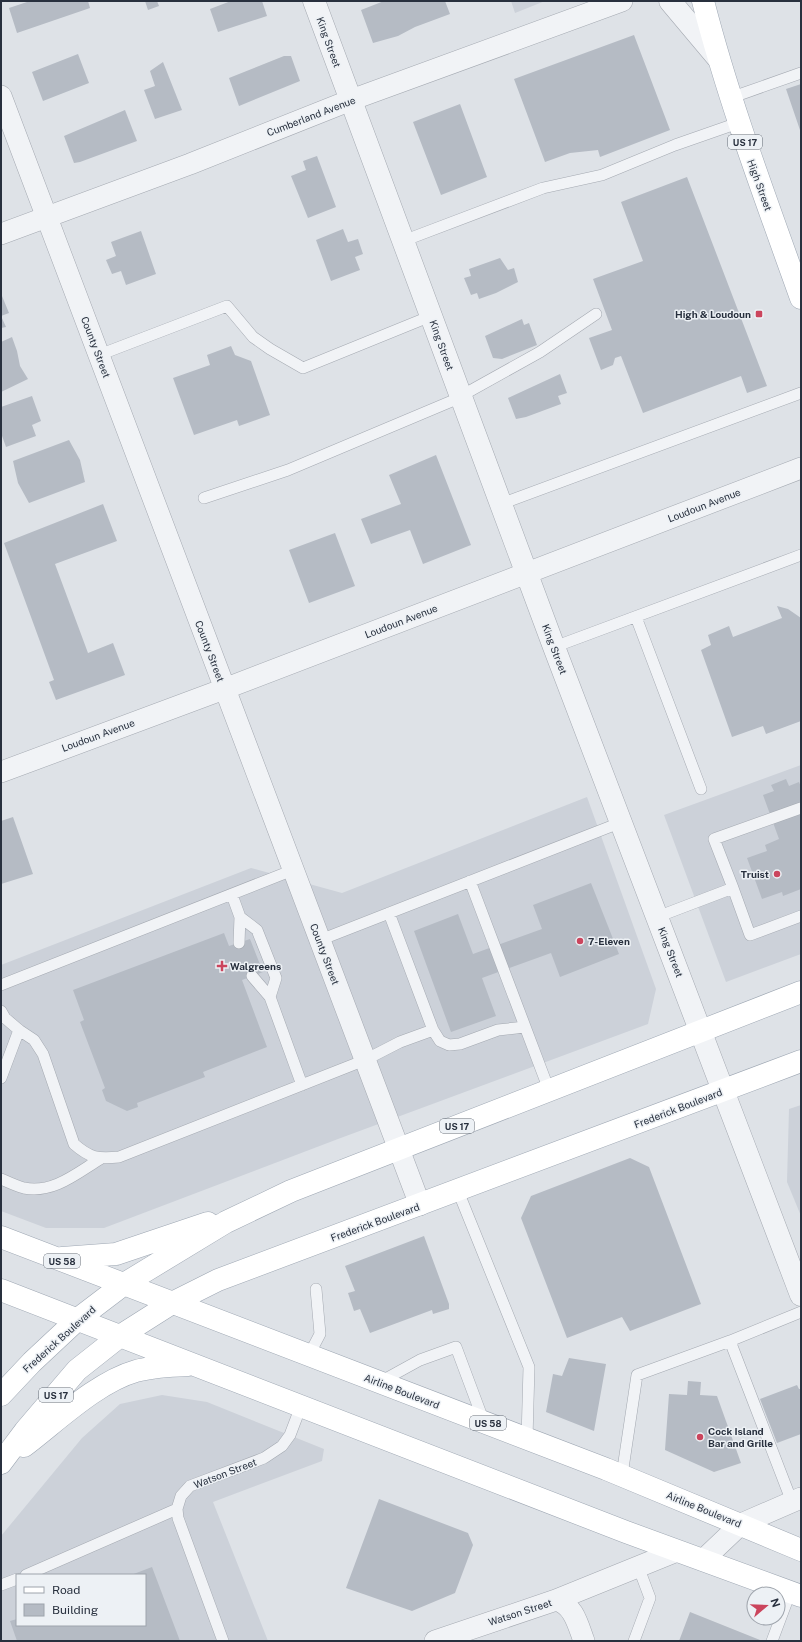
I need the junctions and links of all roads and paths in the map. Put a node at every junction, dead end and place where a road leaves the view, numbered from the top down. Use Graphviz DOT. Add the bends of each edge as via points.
graph roads {
  1 [pos="314,1"];
  2 [pos="622,1"];
  3 [pos="670,1"];
  4 [pos="703,1"];
  5 [pos="717,57"];
  6 [pos="801,73"];
  7 [pos="1,96"];
  8 [pos="730,98"];
  9 [pos="351,100"];
  10 [pos="738,123"];
  11 [pos="47,217"];
  12 [pos="1,234"];
  13 [pos="403,241"];
  14 [pos="801,298"];
  15 [pos="596,314"];
  16 [pos="431,316"];
  17 [pos="99,355"];
  18 [pos="801,393"];
  19 [pos="461,396"];
  20 [pos="801,468"];
  21 [pos="204,498"];
  22 [pos="501,504"];
  23 [pos="801,555"];
  24 [pos="527,572"];
  25 [pos="636,617"];
  26 [pos="554,647"];
  27 [pos="224,688"];
  28 [pos="1,772"];
  29 [pos="701,789"];
  30 [pos="801,808"];
  31 [pos="622,822"];
  32 [pos="293,870"];
  33 [pos="470,881"];
  34 [pos="732,888"];
  35 [pos="232,895"];
  36 [pos="389,913"];
  37 [pos="801,916"];
  38 [pos="240,917"];
  39 [pos="657,917"];
  40 [pos="320,940"];
  41 [pos="239,943"];
  42 [pos="252,976"];
  43 [pos="1,985"];
  44 [pos="801,992"];
  45 [pos="270,998"];
  46 [pos="1,1012"];
  47 [pos="525,1027"];
  48 [pos="19,1030"];
  49 [pos="433,1030"];
  50 [pos="701,1031"];
  51 [pos="365,1060"];
  52 [pos="801,1061"];
  53 [pos="1,1078"];
  54 [pos="302,1085"];
  55 [pos="549,1090"];
  56 [pos="724,1091"];
  57 [pos="399,1149"];
  58 [pos="100,1159"];
  59 [pos="1,1179"];
  60 [pos="458,1191"];
  61 [pos="420,1205"];
  62 [pos="253,1209"];
  63 [pos="1,1238"];
  64 [pos="57,1259"];
  65 [pos="124,1284"];
  66 [pos="316,1288"];
  67 [pos="1,1290"];
  68 [pos="801,1295"];
  69 [pos="172,1303"];
  70 [pos="801,1312"];
  71 [pos="78,1320"];
  72 [pos="120,1336"];
  73 [pos="730,1341"];
  74 [pos="309,1355"];
  75 [pos="195,1365"];
  76 [pos="380,1382"];
  77 [pos="1,1395"];
  78 [pos="301,1406"];
  79 [pos="484,1422"];
  80 [pos="527,1439"];
  81 [pos="1,1463"];
  82 [pos="622,1475"];
  83 [pos="797,1500"];
  84 [pos="177,1509"];
  85 [pos="741,1524"];
  86 [pos="801,1550"];
  87 [pos="677,1551"];
  88 [pos="703,1560"];
  89 [pos="638,1566"];
  90 [pos="28,1574"];
  91 [pos="16,1579"];
  92 [pos="1,1586"];
  93 [pos="796,1594"];
  94 [pos="556,1600"];
  95 [pos="223,1641"];
  96 [pos="435,1641"];
  97 [pos="584,1641"];
  98 [pos="634,1641"];
  99 [pos="772,1641"];
  1 -- 9 [label="street, King Street"];
  2 -- 9 [label="street, Cumberland Avenue"];
  3 -- 5 [label="street"];
  4 -- 5 [label="main road, High Street / US 17"];
  5 -- 8 [label="main road, High Street / US 17"];
  6 -- 8 [label="lane"];
  7 -- 11 [label="street, County Street"];
  8 -- 10 [label="main road, High Street / US 17"];
  9 -- 11 [label="street, Cumberland Avenue"];
  9 -- 13 [label="street, King Street"];
  10 -- 13 [label="lane" via="602,175 543,188"];
  10 -- 14 [label="main road, High Street / US 17"];
  11 -- 12 [label="street, Cumberland Avenue"];
  11 -- 17 [label="street, County Street"];
  13 -- 16 [label="street, King Street"];
  15 -- 19 [label="lane" via="540,352"];
  16 -- 17 [label="lane" via="303,368 253,338 227,306"];
  16 -- 19 [label="street, King Street"];
  17 -- 27 [label="street, County Street"];
  18 -- 22 [label="lane"];
  19 -- 21 [label="lane" via="288,470"];
  19 -- 22 [label="street, King Street"];
  20 -- 24 [label="street, Loudoun Avenue"];
  22 -- 24 [label="street, King Street"];
  23 -- 25 [label="lane"];
  24 -- 26 [label="street, King Street"];
  24 -- 27 [label="street, Loudoun Avenue"];
  25 -- 26 [label="lane"];
  25 -- 29 [label="lane"];
  26 -- 31 [label="street, King Street"];
  27 -- 28 [label="street, Loudoun Avenue"];
  27 -- 32 [label="street, County Street"];
  30 -- 34 [label="lane" via="714,839"];
  31 -- 33 [label="lane"];
  31 -- 39 [label="street, King Street"];
  32 -- 35 [label="lane"];
  32 -- 40 [label="street, County Street"];
  33 -- 36 [label="lane"];
  33 -- 47 [label="lane"];
  34 -- 37 [label="lane" via="750,935"];
  34 -- 39 [label="lane"];
  35 -- 38 [label="lane"];
  35 -- 43 [label="lane"];
  36 -- 40 [label="lane"];
  36 -- 49 [label="lane"];
  38 -- 41 [label="lane"];
  38 -- 45 [label="lane" via="257,930 276,978"];
  39 -- 50 [label="street, King Street"];
  40 -- 51 [label="street, County Street"];
  42 -- 45 [label="lane"];
  44 -- 50 [label="main road, Frederick Boulevard / US 17"];
  45 -- 54 [label="lane"];
  46 -- 48 [label="lane"];
  47 -- 49 [label="lane" via="498,1030 460,1044 449,1045 440,1041"];
  47 -- 55 [label="lane"];
  48 -- 53 [label="lane"];
  48 -- 58 [label="lane" via="34,1040 43,1054 74,1144 86,1154"];
  49 -- 51 [label="lane" via="400,1042"];
  50 -- 55 [label="main road, Frederick Boulevard / US 17"];
  50 -- 56 [label="street, King Street"];
  51 -- 54 [label="lane"];
  51 -- 57 [label="street, County Street"];
  52 -- 56 [label="main road, Frederick Boulevard / US 17"];
  54 -- 58 [label="lane" via="119,1157"];
  55 -- 57 [label="main road, Frederick Boulevard / US 17"];
  56 -- 60 [label="main road, Frederick Boulevard / US 17"];
  56 -- 68 [label="street, King Street"];
  57 -- 61 [label="street, County Street"];
  57 -- 62 [label="main road, Frederick Boulevard / US 17" via="291,1190"];
  58 -- 59 [label="lane" via="57,1185 36,1189 23,1188"];
  60 -- 61 [label="main road, Frederick Boulevard / US 17"];
  60 -- 80 [label="lane" via="529,1367"];
  61 -- 69 [label="main road, Frederick Boulevard / US 17" via="218,1280"];
  62 -- 64 [label="main road" via="116,1254"];
  62 -- 65 [label="main road, Frederick Boulevard / US 17" via="226,1222"];
  63 -- 64 [label="main road, Airline Boulevard / US 58"];
  64 -- 65 [label="main road, Airline Boulevard / US 58"];
  65 -- 69 [label="main road, Airline Boulevard / US 58"];
  65 -- 71 [label="main road, Frederick Boulevard / US 17"];
  66 -- 74 [label="lane" via="320,1334"];
  67 -- 71 [label="main road"];
  69 -- 72 [label="main road, Frederick Boulevard / US 17"];
  69 -- 74 [label="main road, Airline Boulevard / US 58"];
  70 -- 73 [label="lane"];
  71 -- 72 [label="main road"];
  71 -- 77 [label="main road, Frederick Boulevard / US 17" via="32,1362"];
  72 -- 75 [label="main road"];
  72 -- 81 [label="main road, Frederick Boulevard / US 17" via="77,1370"];
  73 -- 82 [label="lane" via="637,1375"];
  73 -- 83 [label="lane"];
  74 -- 76 [label="main road, Airline Boulevard / US 58"];
  75 -- 78 [label="main road"];
  75 -- 81 [label="main road" via="136,1370 116,1379 94,1392"];
  76 -- 79 [label="main road, Airline Boulevard / US 58"];
  76 -- 79 [label="lane" via="420,1360 456,1347"];
  78 -- 84 [label="lane, Watson Street" via="290,1435 282,1446 264,1458 190,1486 181,1496"];
  78 -- 87 [label="main road"];
  79 -- 80 [label="main road, Airline Boulevard / US 58"];
  80 -- 82 [label="main road, Airline Boulevard / US 58"];
  82 -- 85 [label="main road, Airline Boulevard / US 58"];
  83 -- 85 [label="street"];
  84 -- 90 [label="lane"];
  84 -- 95 [label="lane" via="178,1518"];
  85 -- 86 [label="main road, Airline Boulevard / US 58"];
  85 -- 88 [label="street"];
  87 -- 88 [label="main road"];
  87 -- 89 [label="street"];
  88 -- 93 [label="main road"];
  89 -- 94 [label="street"];
  89 -- 98 [label="lane" via="650,1598"];
  91 -- 92 [label="lane"];
  93 -- 99 [label="lane"];
  94 -- 96 [label="street, Watson Street"];
  94 -- 97 [label="street, Watson Street" via="564,1602 572,1611"];
}
